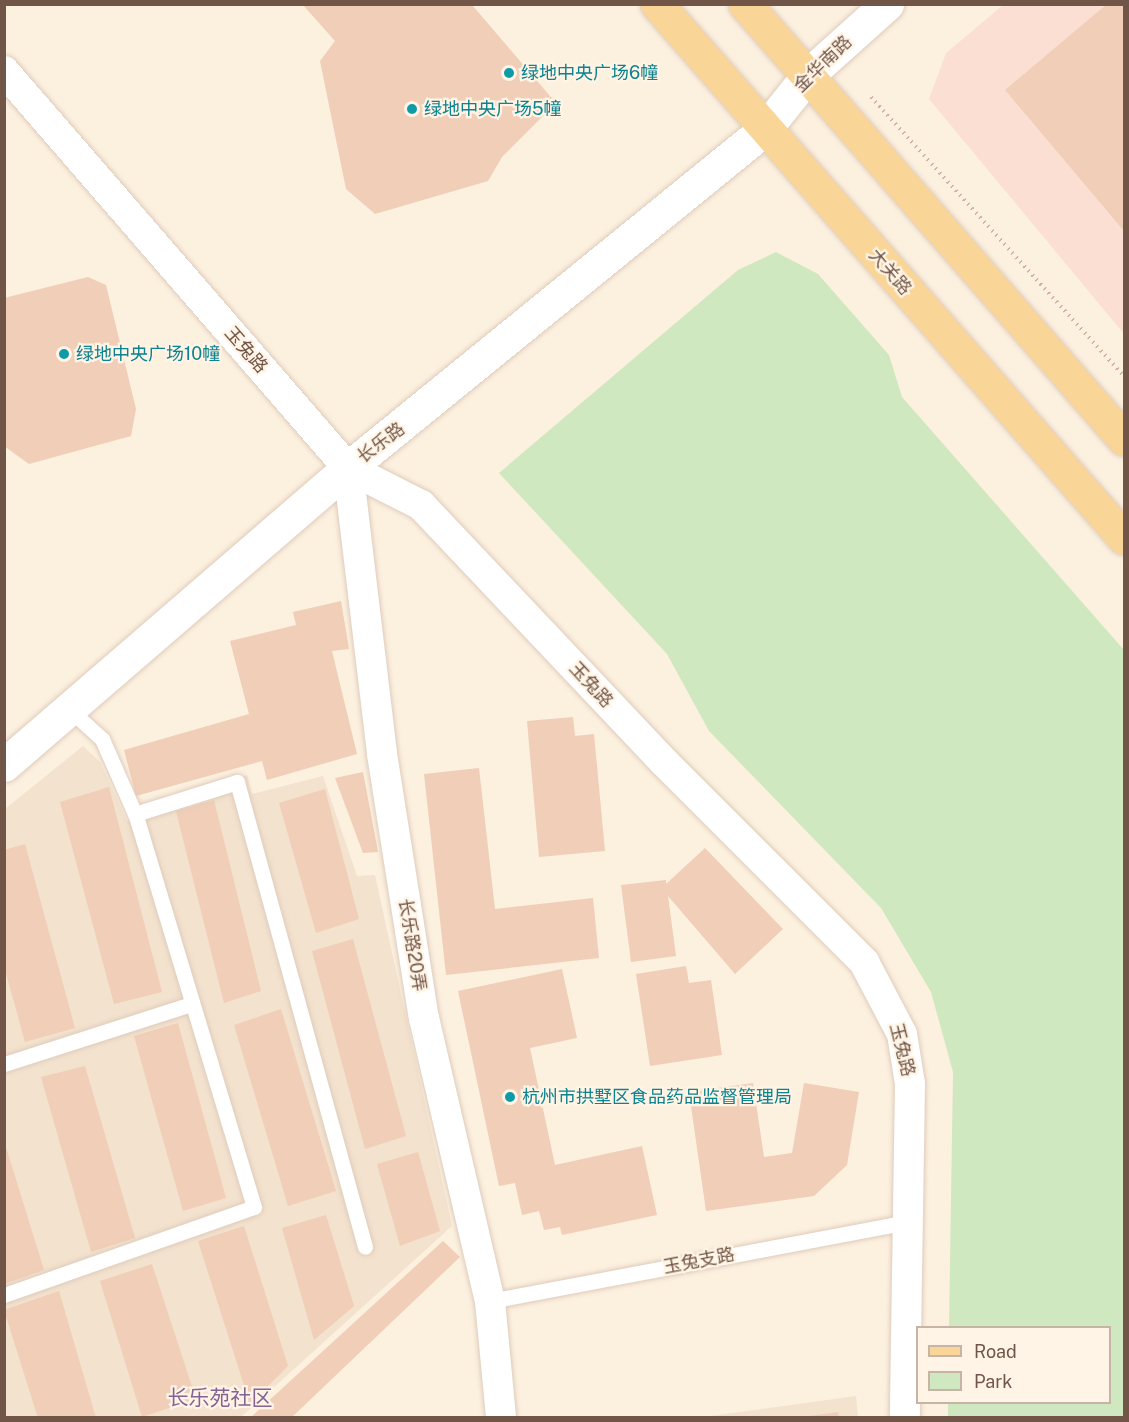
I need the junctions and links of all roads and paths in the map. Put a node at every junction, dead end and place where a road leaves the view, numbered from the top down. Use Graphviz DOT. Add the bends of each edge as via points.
graph roads {
  1 [pos="657,4"];
  2 [pos="744,4"];
  3 [pos="887,4"];
  4 [pos="4,71"];
  5 [pos="808,74"];
  6 [pos="868,94"];
  7 [pos="765,129"];
  8 [pos="1125,376"];
  9 [pos="1125,439"];
  10 [pos="348,468"];
  11 [pos="1125,538"];
  12 [pos="69,709"];
  13 [pos="4,765"];
  14 [pos="135,813"];
  15 [pos="191,1004"];
  16 [pos="4,1064"];
  17 [pos="908,1222"];
  18 [pos="365,1247"];
  19 [pos="4,1295"];
  20 [pos="490,1301"];
  21 [pos="501,1418"];
  22 [pos="905,1418"];
  1 -- 7 [label="main road, 大关路"];
  2 -- 5 [label="main road"];
  3 -- 5 [label="street, 金华南路"];
  4 -- 10 [label="street, 玉兔路"];
  5 -- 7 [label="street, 金华南路"];
  5 -- 9 [label="main road"];
  6 -- 8 [label="path"];
  7 -- 10 [label="street, 长乐路"];
  7 -- 11 [label="main road, 大关路"];
  10 -- 12 [label="street, 长乐路"];
  10 -- 17 [label="street, 玉兔路" via="421,505 664,762 864,962 903,1044 910,1084"];
  10 -- 20 [label="street, 长乐路20弄" via="382,754 424,1018"];
  12 -- 13 [label="street, 长乐路"];
  12 -- 14 [label="lane" via="102,738"];
  14 -- 15 [label="lane"];
  14 -- 18 [label="lane" via="237,782"];
  15 -- 16 [label="lane"];
  15 -- 19 [label="lane" via="254,1208"];
  17 -- 20 [label="lane, 玉兔支路"];
  17 -- 22 [label="street, 玉兔路"];
  20 -- 21 [label="street, 长乐路20弄"];
}
